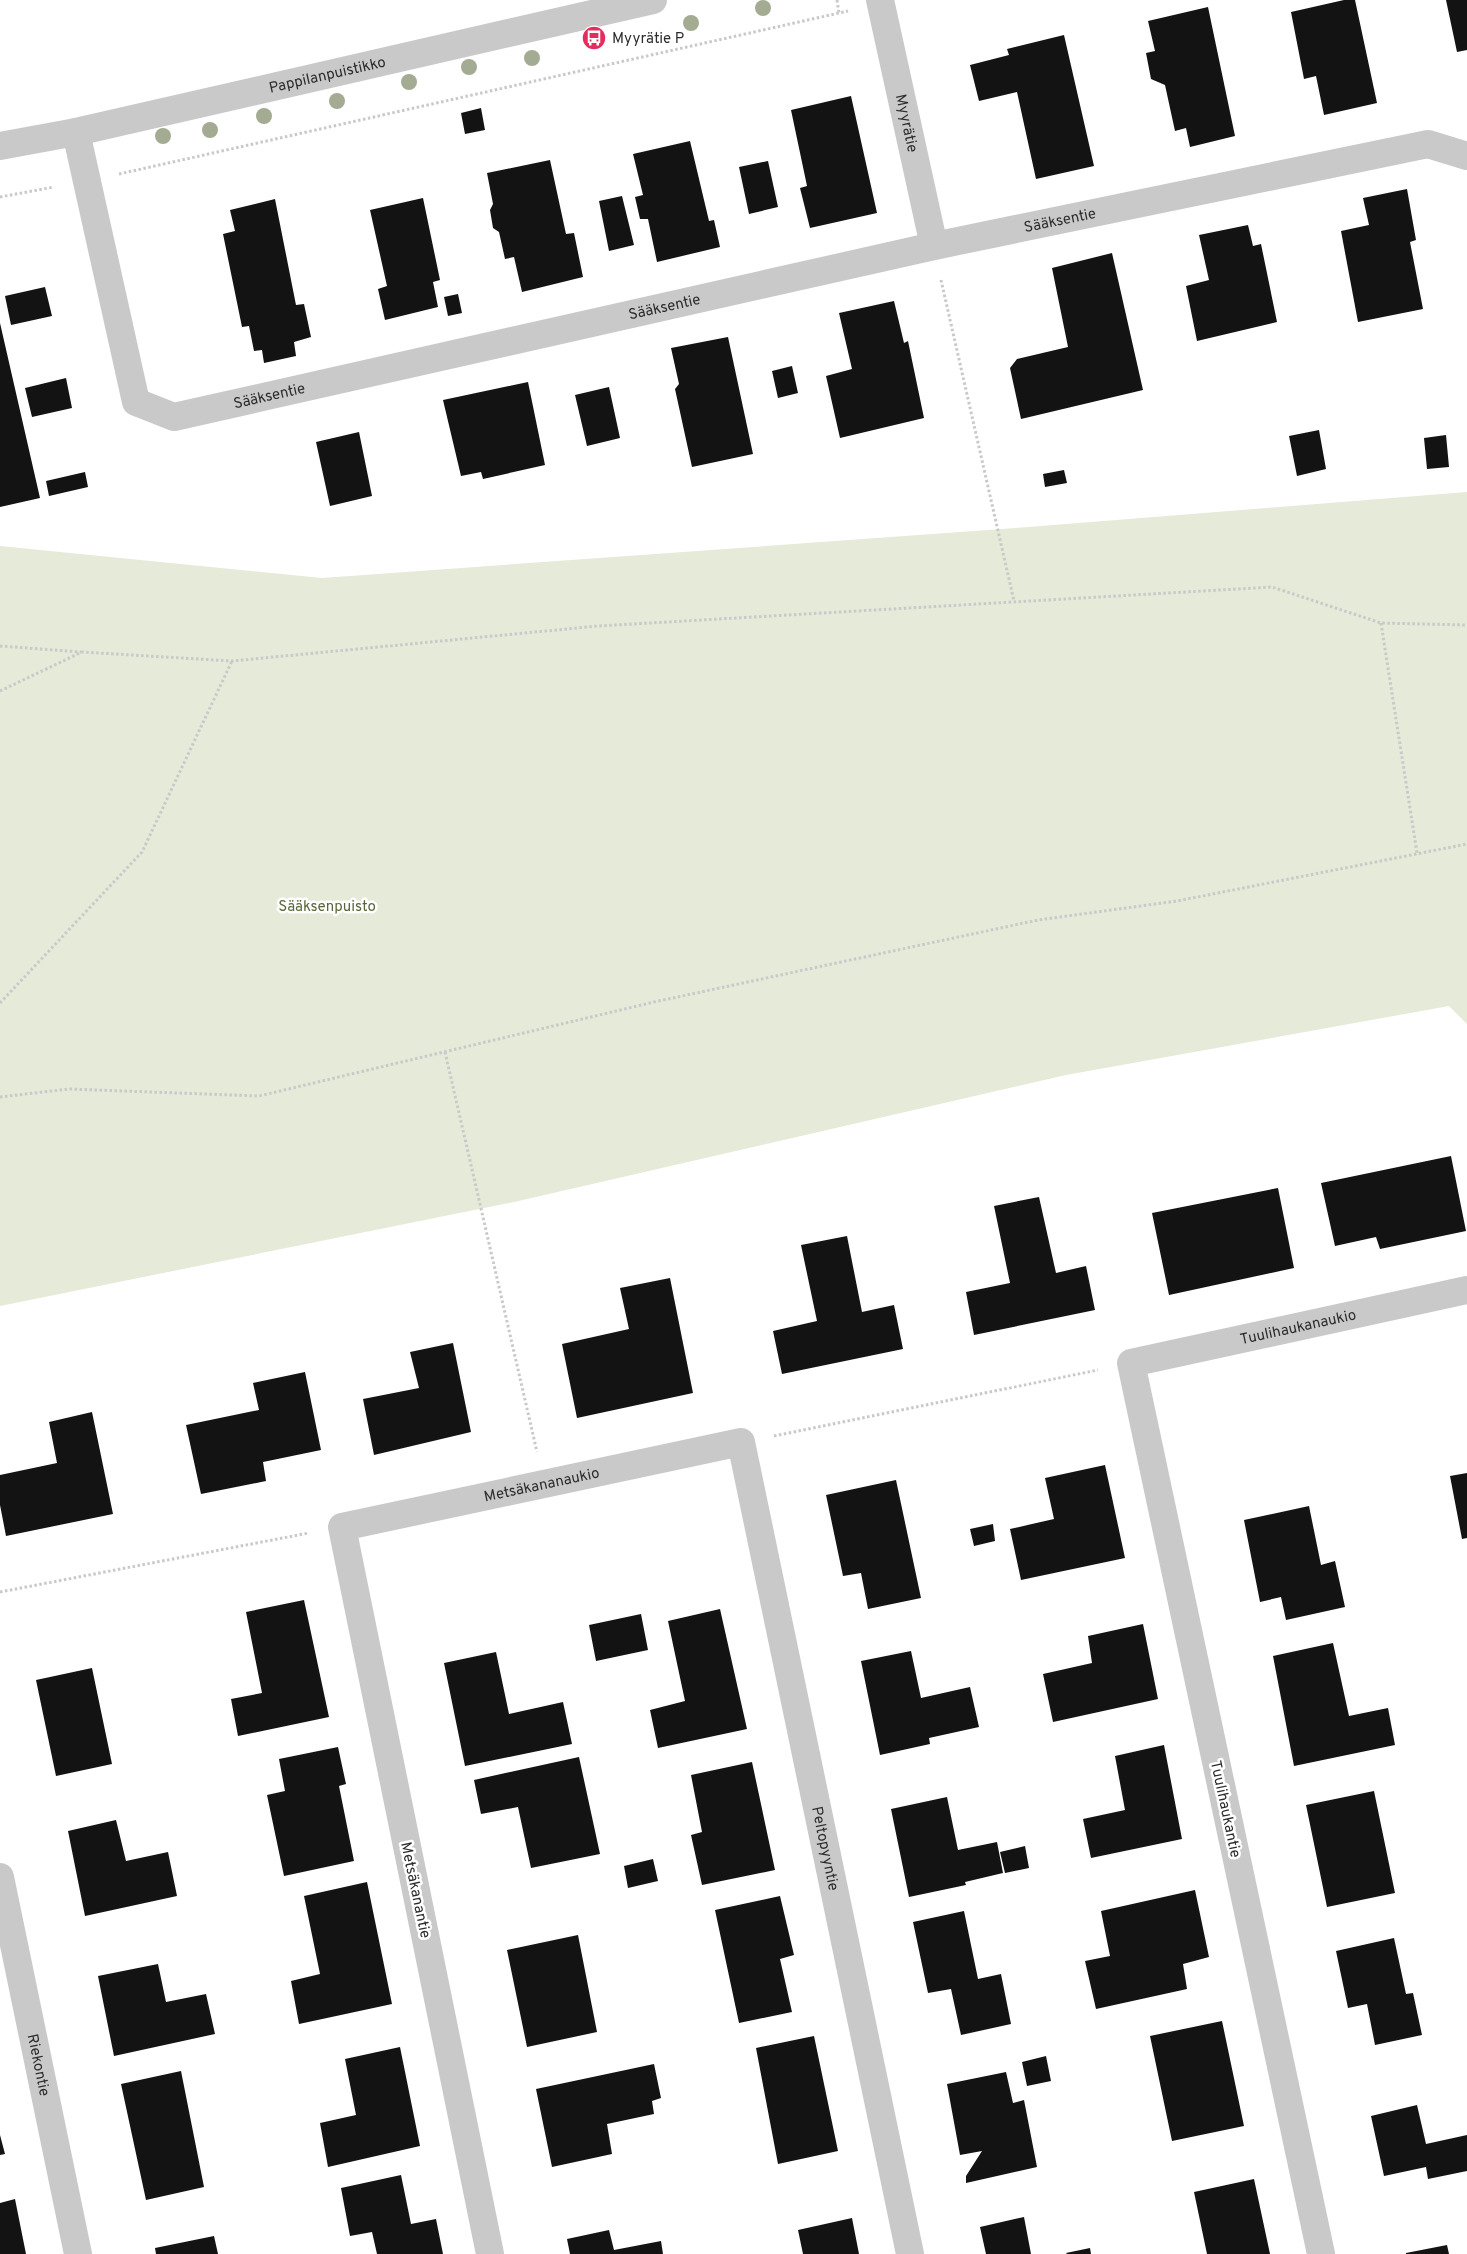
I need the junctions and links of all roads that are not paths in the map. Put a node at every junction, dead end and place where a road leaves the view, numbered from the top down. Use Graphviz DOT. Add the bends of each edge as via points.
graph roads {
  1 [pos="653,0"];
  2 [pos="880,2"];
  3 [pos="76,132"];
  4 [pos="0,146"];
  5 [pos="1467,156"];
  6 [pos="934,246"];
  7 [pos="1467,1290"];
  8 [pos="1131,1363"];
  9 [pos="742,1442"];
  10 [pos="342,1527"];
  11 [pos="0,1876"];
  12 [pos="78,2254"];
  13 [pos="490,2254"];
  14 [pos="910,2254"];
  15 [pos="1321,2254"];
  1 -- 3 [label="street, Pappilanpuistikko"];
  2 -- 6 [label="street, Myyrätie"];
  3 -- 4 [label="street, Pappilanpuistikko"];
  3 -- 6 [label="street, Sääksentie" via="136,402 174,417"];
  5 -- 6 [label="street, Sääksentie" via="1428,144"];
  7 -- 8 [label="street, Tuulihaukanaukio"];
  8 -- 15 [label="street, Tuulihaukantie"];
  9 -- 10 [label="street, Metsäkananaukio"];
  9 -- 14 [label="street, Peltopyyntie"];
  10 -- 13 [label="street, Metsäkanantie"];
  11 -- 12 [label="street, Riekontie"];
}
